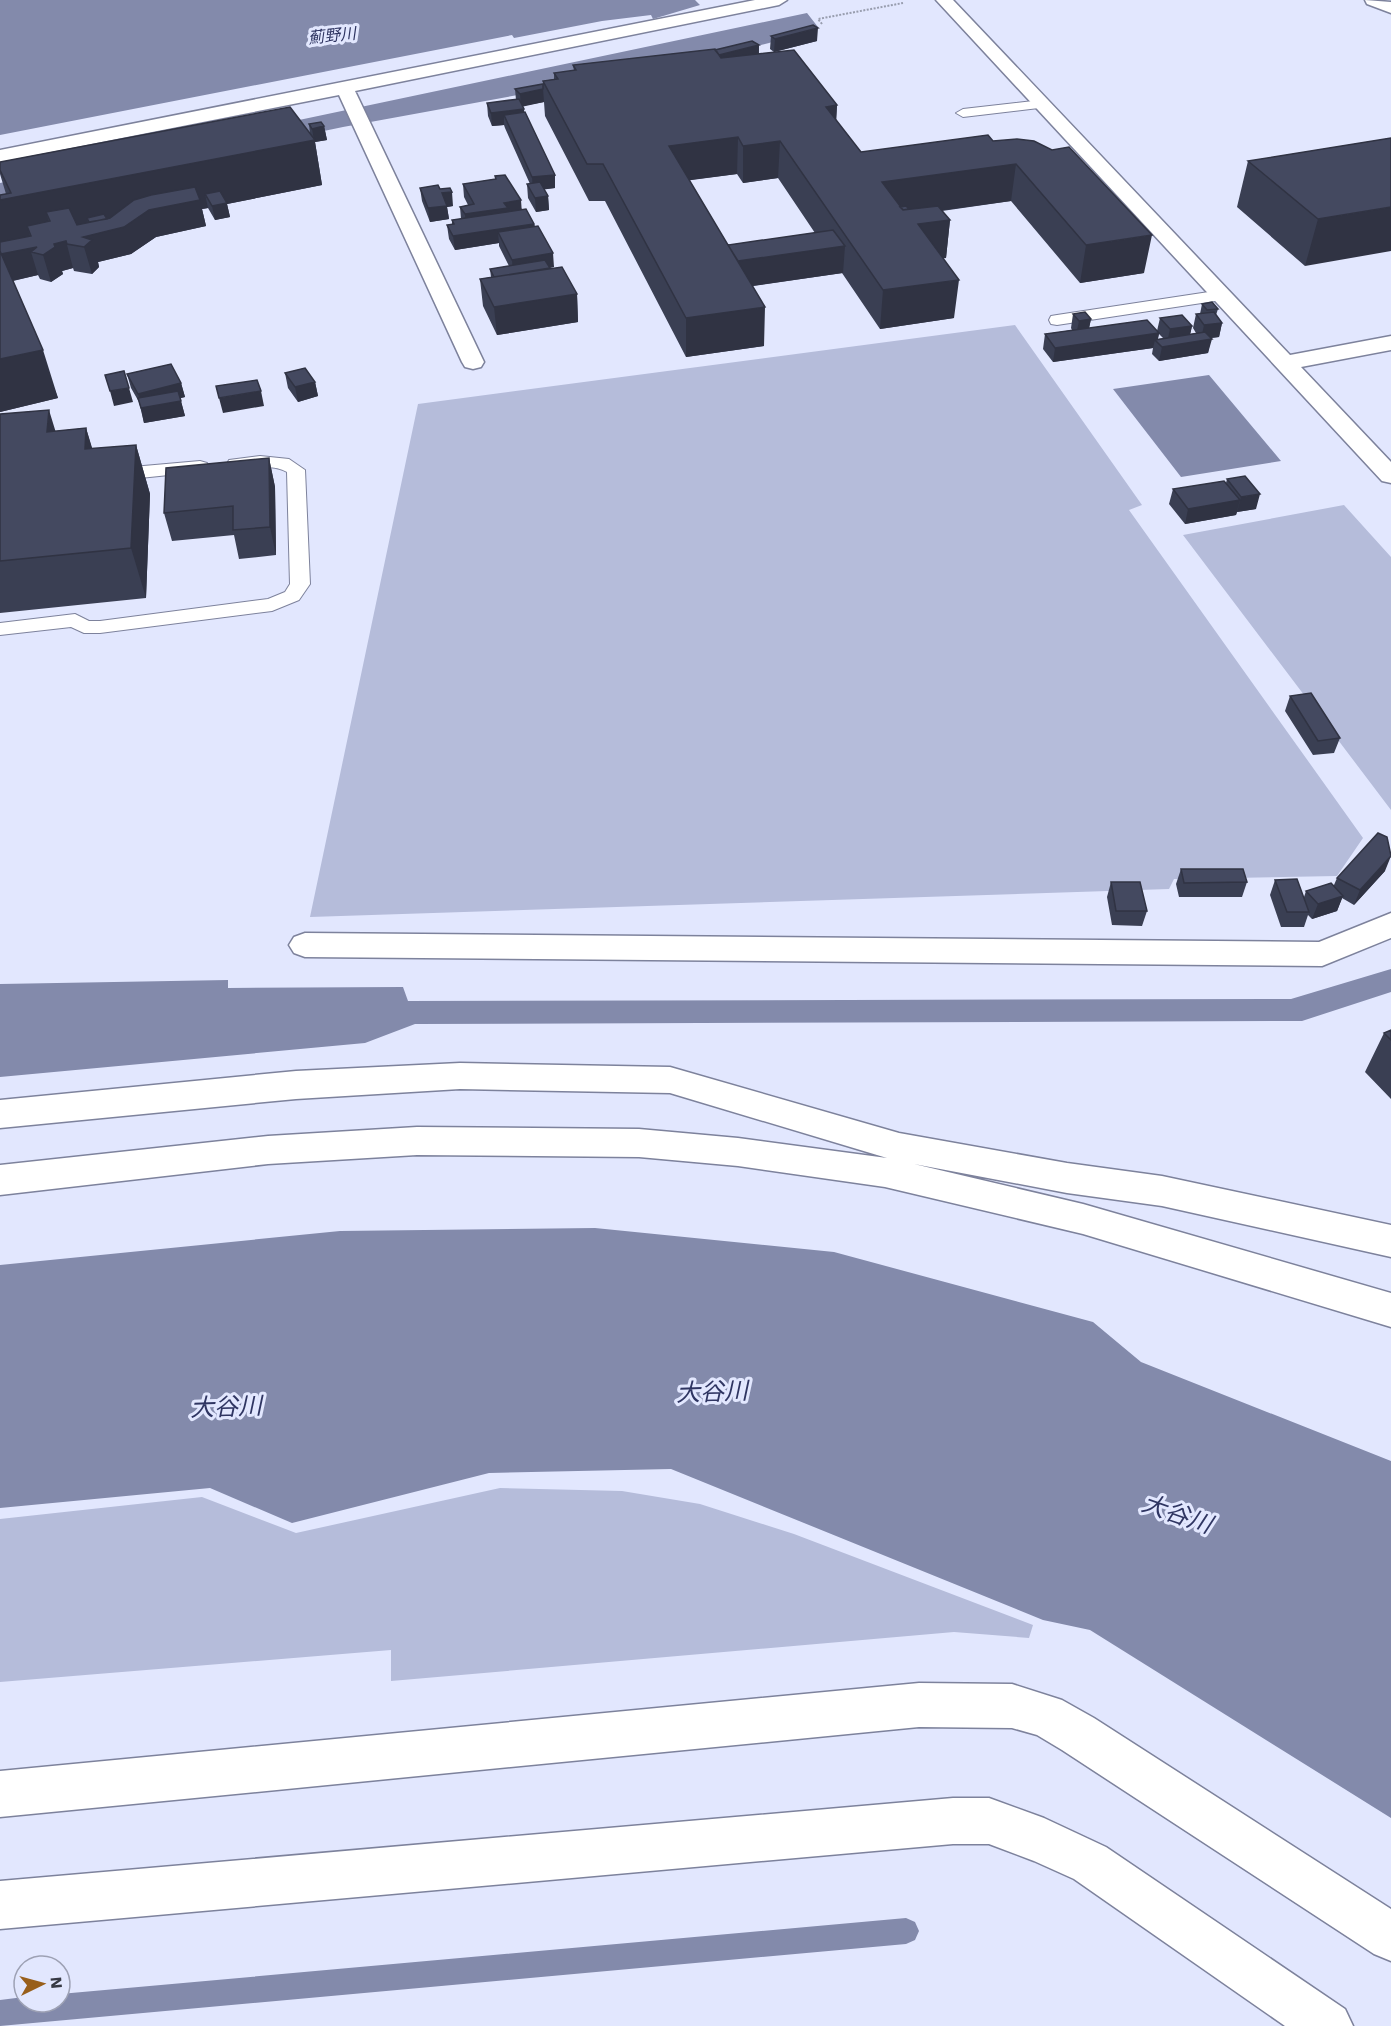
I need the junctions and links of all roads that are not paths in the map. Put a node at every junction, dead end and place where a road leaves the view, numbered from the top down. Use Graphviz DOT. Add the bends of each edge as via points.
graph roads {
  1 [pos="779,0"];
  2 [pos="944,0"];
  3 [pos="1373,0"];
  4 [pos="669,7"];
  5 [pos="1391,8"];
  6 [pos="682,21"];
  7 [pos="345,89"];
  8 [pos="1042,104"];
  9 [pos="963,113"];
  10 [pos="0,156"];
  11 [pos="1222,295"];
  12 [pos="1057,320"];
  13 [pos="1391,343"];
  14 [pos="473,362"];
  15 [pos="1286,363"];
  16 [pos="90,465"];
  17 [pos="1391,476"];
  18 [pos="0,629"];
  19 [pos="1391,925"];
  20 [pos="305,945"];
  21 [pos="0,1114"];
  22 [pos="970,1176"];
  23 [pos="0,1180"];
  24 [pos="1391,1241"];
  25 [pos="1391,1310"];
  26 [pos="0,1794"];
  27 [pos="0,1905"];
  28 [pos="1391,1937"];
  29 [pos="1328,2026"];
  1 -- 6 [label="street"];
  2 -- 8 [label="street"];
  3 -- 5 [label="street"];
  4 -- 6 [label="street"];
  6 -- 7 [label="street"];
  7 -- 10 [label="street"];
  7 -- 14 [label="street"];
  8 -- 9 [label="lane"];
  8 -- 11 [label="street"];
  11 -- 12 [label="lane"];
  11 -- 15 [label="street"];
  13 -- 15 [label="street"];
  15 -- 17 [label="street"];
  16 -- 18 [label="lane" via="121,474 276,460 288,464 296,470 300,584 292,596 272,605 100,627 84,627 75,620"];
  19 -- 20 [label="street" via="1322,954"];
  21 -- 22 [label="street" via="296,1085 460,1076 670,1080 899,1147"];
  22 -- 23 [label="street" via="885,1172 639,1143 417,1141 268,1150"];
  22 -- 24 [label="street" via="1066,1178 1162,1191"];
  22 -- 25 [label="street" via="1083,1219"];
  26 -- 28 [label="street" via="919,1705 1012,1706 1046,1716 1078,1734"];
  27 -- 29 [label="street" via="953,1821 989,1821 1090,1863"];
}
